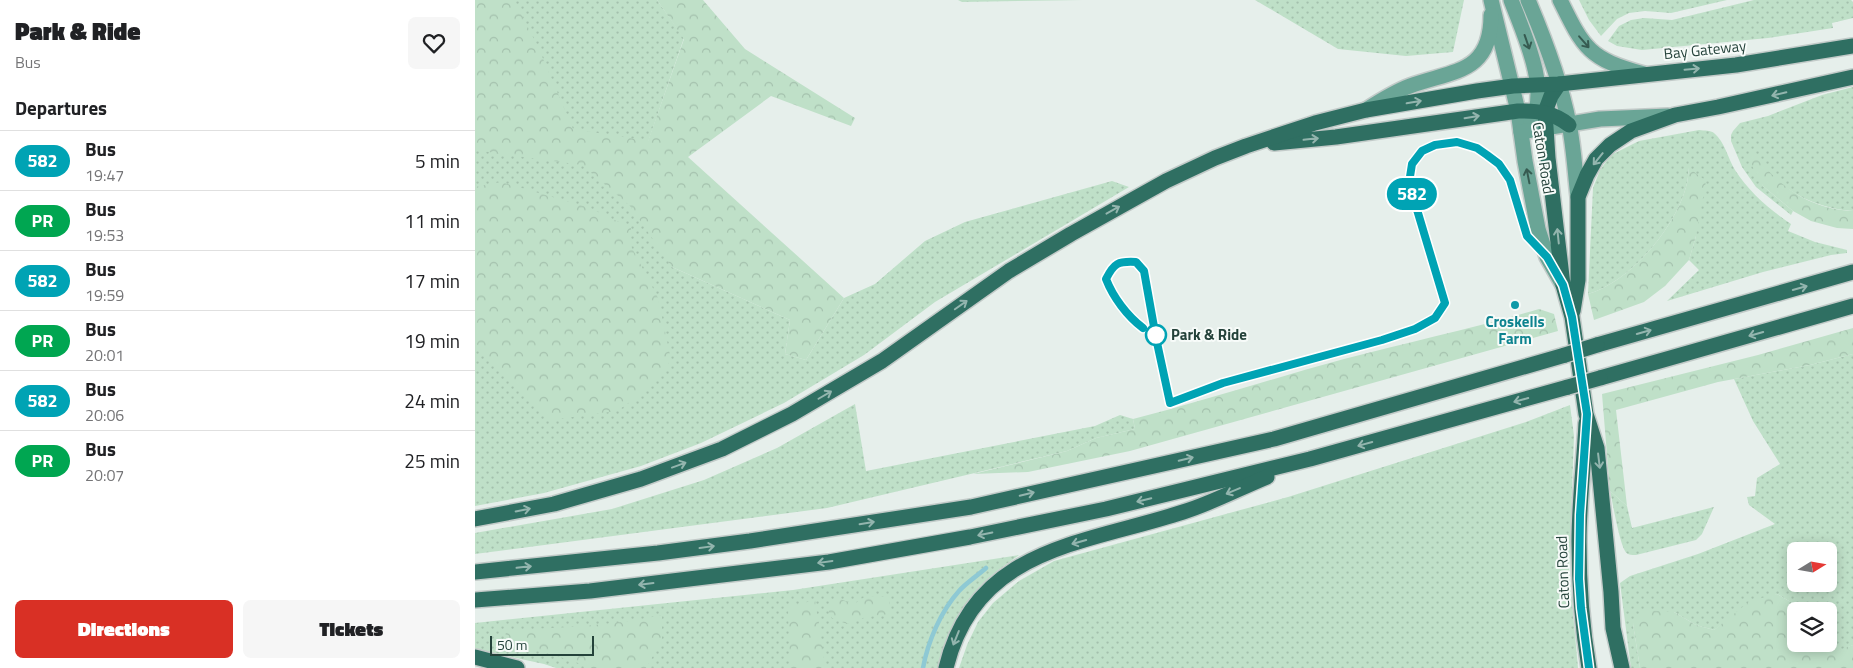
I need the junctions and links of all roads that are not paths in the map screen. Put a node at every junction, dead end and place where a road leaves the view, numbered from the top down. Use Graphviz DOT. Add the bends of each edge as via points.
graph roads {
  1 [pos="1491,0"];
  2 [pos="1511,0"];
  3 [pos="1528,0"];
  4 [pos="1560,0"];
  5 [pos="1853,46"];
  6 [pos="1644,74"];
  7 [pos="1853,77"];
  8 [pos="1538,84"];
  9 [pos="1559,84"];
  10 [pos="1513,86"];
  11 [pos="1366,110"];
  12 [pos="1518,110"];
  13 [pos="1675,115"];
  14 [pos="1542,117"];
  15 [pos="1569,125"];
  16 [pos="1521,132"];
  17 [pos="1246,146"];
  18 [pos="1578,197"];
  19 [pos="1853,272"];
  20 [pos="1563,285"];
  21 [pos="1853,306"];
  22 [pos="1572,317"];
  23 [pos="1587,414"];
  24 [pos="1310,459"];
  25 [pos="475,519"];
  26 [pos="475,572"];
  27 [pos="475,600"];
  28 [pos="1613,628"];
  29 [pos="475,657"];
  30 [pos="517,668"];
  31 [pos="946,668"];
  32 [pos="1589,668"];
  33 [pos="1614,668"];
  34 [pos="1623,668"];
  1 -- 10 [label="main road, Caton Road"];
  1 -- 11 [label="main road" via="1491,30 1487,46 1467,68 1411,86"];
  2 -- 8 [label="main road, one-way" via="1529,46"];
  3 -- 9 [label="main road, Caton Road"];
  4 -- 6 [label="main road, one-way" via="1578,36 1596,55 1616,66"];
  6 -- 5 [label="highway, Bay Gateway, one-way" via="1736,65"];
  6 -- 9 [label="highway, Bay Gateway"];
  7 -- 13 [label="highway, one-way"];
  8 -- 9 [label="highway, Bay Gateway"];
  8 -- 10 [label="highway, Bay Gateway"];
  8 -- 14 [label="main road"];
  9 -- 14 [label="highway"];
  9 -- 15 [label="main road, Caton Road"];
  11 -- 10 [label="highway, Bay Gateway, one-way"];
  10 -- 12 [label="main road, Caton Road"];
  11 -- 17 [label="highway, Bay Gateway"];
  12 -- 14 [label="highway"];
  12 -- 16 [label="main road, Caton Road"];
  17 -- 12 [label="highway, one-way" via="1336,137"];
  13 -- 15 [label="main road" via="1621,117"];
  13 -- 18 [label="highway, Caton Road, one-way" via="1631,131 1610,145 1596,160"];
  14 -- 15 [label="main road"];
  14 -- 16 [label="main road"];
  20 -- 14 [label="highway, one-way"];
  15 -- 18 [label="main road, Caton Road"];
  20 -- 16 [label="main road, Caton Road, one-way" via="1547,257 1538,229"];
  25 -- 17 [label="highway, one-way" via="554,504 641,479 722,449 792,414 882,361 1009,271 1071,234 1166,181"];
  18 -- 22 [label="highway, Caton Road" via="1578,280"];
  26 -- 19 [label="highway, one-way, bridge" via="750,541 971,507 1274,439"];
  20 -- 22 [label="highway, Caton Road"];
  21 -- 24 [label="highway, one-way, bridge"];
  22 -- 23 [label="highway, Caton Road"];
  23 -- 28 [label="highway, Caton Road, one-way" via="1597,448 1602,485"];
  23 -- 32 [label="highway, Caton Road" via="1579,579"];
  24 -- 27 [label="highway, one-way" via="1106,509 829,562 590,591"];
  24 -- 31 [label="highway, one-way" via="1184,512 1062,546 1031,559 990,588 975,605 960,628"];
  28 -- 33 [label="highway"];
  28 -- 34 [label="highway, Caton Road"];
  29 -- 30 [label="highway"];
}
